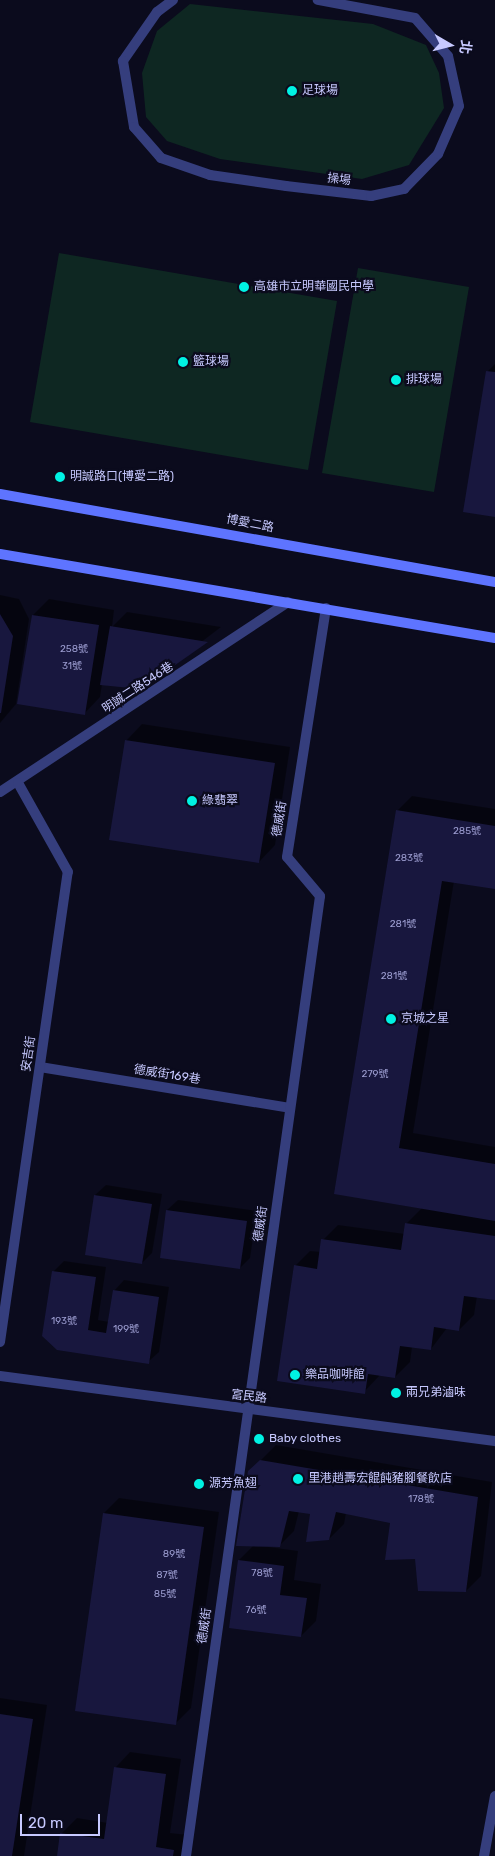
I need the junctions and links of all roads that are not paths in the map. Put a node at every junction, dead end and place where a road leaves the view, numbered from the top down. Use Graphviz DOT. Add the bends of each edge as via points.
graph roads {
  1 [pos="173,0"];
  2 [pos="318,0"];
  3 [pos="0,494"];
  4 [pos="0,554"];
  5 [pos="495,582"];
  6 [pos="288,602"];
  7 [pos="326,608"];
  8 [pos="495,638"];
  9 [pos="18,782"];
  10 [pos="0,792"];
  11 [pos="40,1067"];
  12 [pos="290,1108"];
  13 [pos="0,1342"];
  14 [pos="0,1376"];
  15 [pos="247,1410"];
  16 [pos="495,1442"];
  17 [pos="495,1796"];
  18 [pos="186,1856"];
  19 [pos="484,1856"];
  1 -- 2 [label="street, 操場" via="157,12 123,60 134,127 161,158 210,176 286,186 371,196 404,189 438,154 459,106 448,56 416,18"];
  3 -- 5 [label="main road, 博愛二路"];
  4 -- 6 [label="main road"];
  6 -- 7 [label="main road"];
  6 -- 9 [label="street, 明誠二路546巷"];
  7 -- 8 [label="main road"];
  7 -- 12 [label="street, 德威街" via="287,857 320,896"];
  9 -- 10 [label="street, 明誠二路546巷"];
  9 -- 11 [label="street, 安吉街" via="68,872"];
  11 -- 12 [label="street, 德威街169巷"];
  11 -- 13 [label="street, 安吉街"];
  12 -- 15 [label="street, 德威街"];
  14 -- 15 [label="street, 富民路"];
  15 -- 16 [label="street, 富民路"];
  15 -- 18 [label="street, 德威街"];
  17 -- 19 [label="street"];
}
